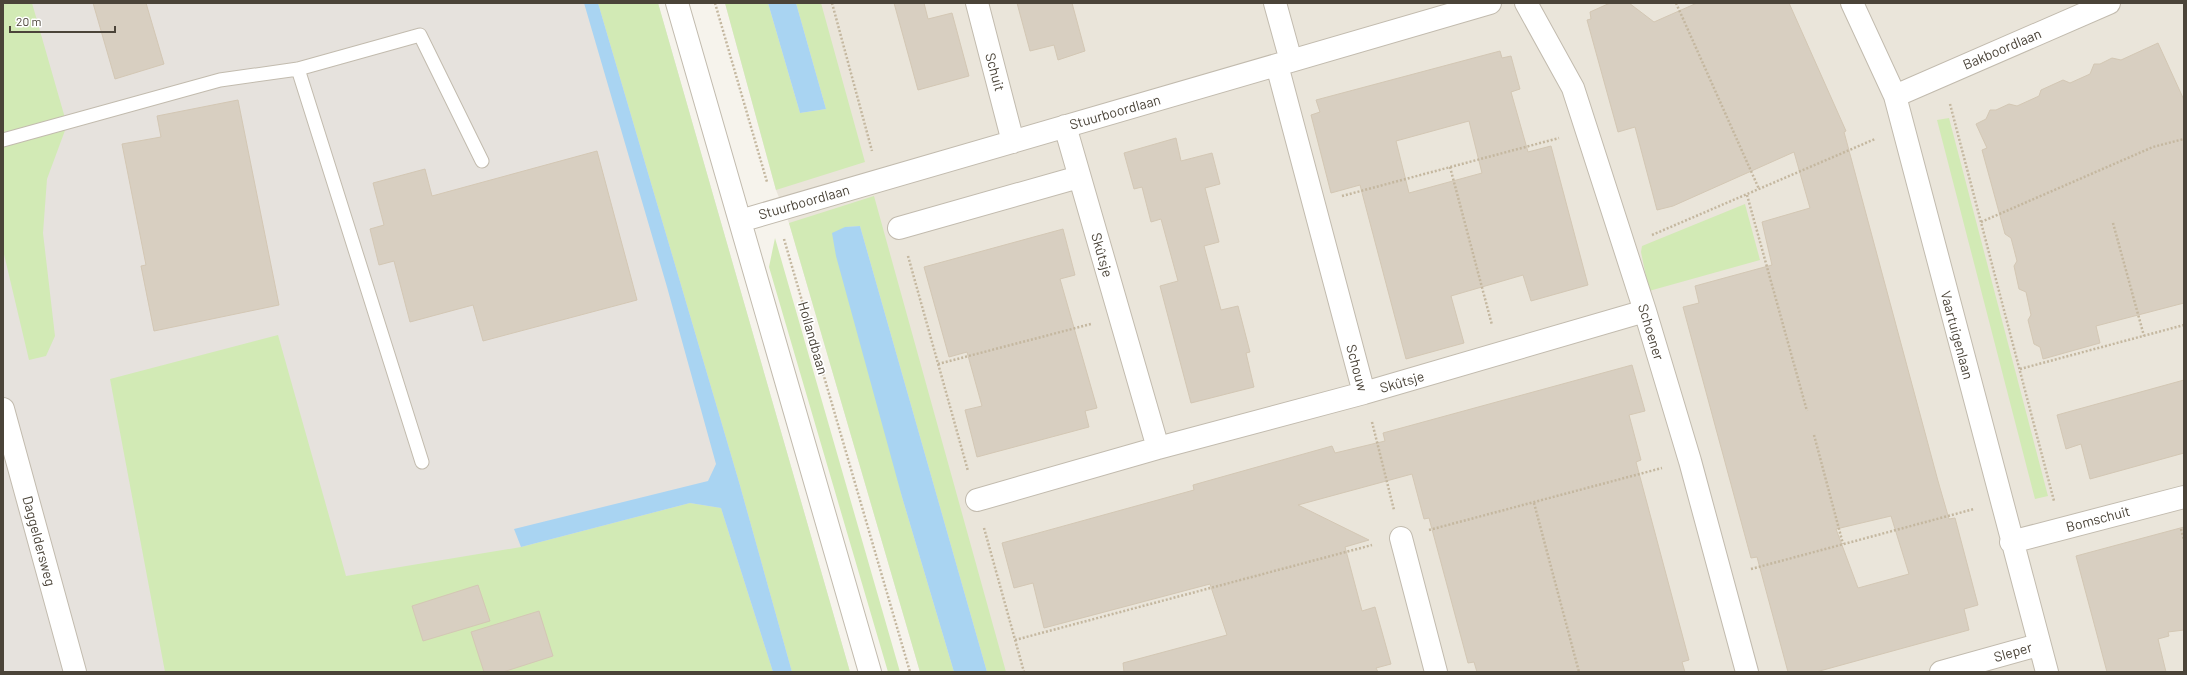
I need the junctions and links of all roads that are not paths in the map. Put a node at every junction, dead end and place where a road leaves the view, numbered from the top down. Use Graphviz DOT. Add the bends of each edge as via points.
graph roads {
  1 [pos="677,3"];
  2 [pos="977,3"];
  3 [pos="1275,3"];
  4 [pos="1526,3"];
  5 [pos="1852,3"];
  6 [pos="2109,3"];
  7 [pos="1478,5"];
  8 [pos="1284,63"];
  9 [pos="298,68"];
  10 [pos="1895,96"];
  11 [pos="1065,126"];
  12 [pos="3,140"];
  13 [pos="1013,142"];
  14 [pos="482,162"];
  15 [pos="1079,177"];
  16 [pos="740,221"];
  17 [pos="899,228"];
  18 [pos="1645,311"];
  19 [pos="1364,393"];
  20 [pos="3,410"];
  21 [pos="1158,448"];
  22 [pos="422,462"];
  23 [pos="2184,497"];
  24 [pos="977,500"];
  25 [pos="1401,538"];
  26 [pos="2011,542"];
  27 [pos="2038,645"];
  28 [pos="75,672"];
  29 [pos="870,672"];
  30 [pos="1436,672"];
  31 [pos="1747,672"];
  32 [pos="1941,672"];
  33 [pos="2047,672"];
  1 -- 16 [label="street"];
  2 -- 13 [label="street, Schuit"];
  3 -- 8 [label="street, Schouw"];
  4 -- 18 [label="street, Schoener" via="1573,88"];
  5 -- 10 [label="street, Vaartuigenlaan"];
  6 -- 10 [label="street, Bakboordlaan"];
  7 -- 8 [label="street, Stuurboordlaan"];
  8 -- 11 [label="street, Stuurboordlaan"];
  8 -- 19 [label="street, Schouw" via="1314,204"];
  9 -- 12 [label="lane" via="220,80"];
  9 -- 14 [label="lane" via="420,35"];
  9 -- 22 [label="lane"];
  10 -- 26 [label="street, Vaartuigenlaan"];
  11 -- 13 [label="street, Stuurboordlaan"];
  11 -- 15 [label="street, Skûtsje"];
  13 -- 16 [label="street, Stuurboordlaan"];
  15 -- 17 [label="street"];
  15 -- 21 [label="street, Skûtsje"];
  16 -- 29 [label="street"];
  18 -- 19 [label="street, Skûtsje"];
  18 -- 31 [label="street, Schoener" via="1690,461"];
  19 -- 21 [label="street, Skûtsje"];
  20 -- 28 [label="street, Daggeldersweg"];
  21 -- 24 [label="street, Skûtsje"];
  23 -- 26 [label="street, Bomschuit"];
  25 -- 30 [label="street"];
  26 -- 27 [label="street, Vaartuigenlaan"];
  27 -- 32 [label="street, Sleper"];
  27 -- 33 [label="street, Vaartuigenlaan"];
}
